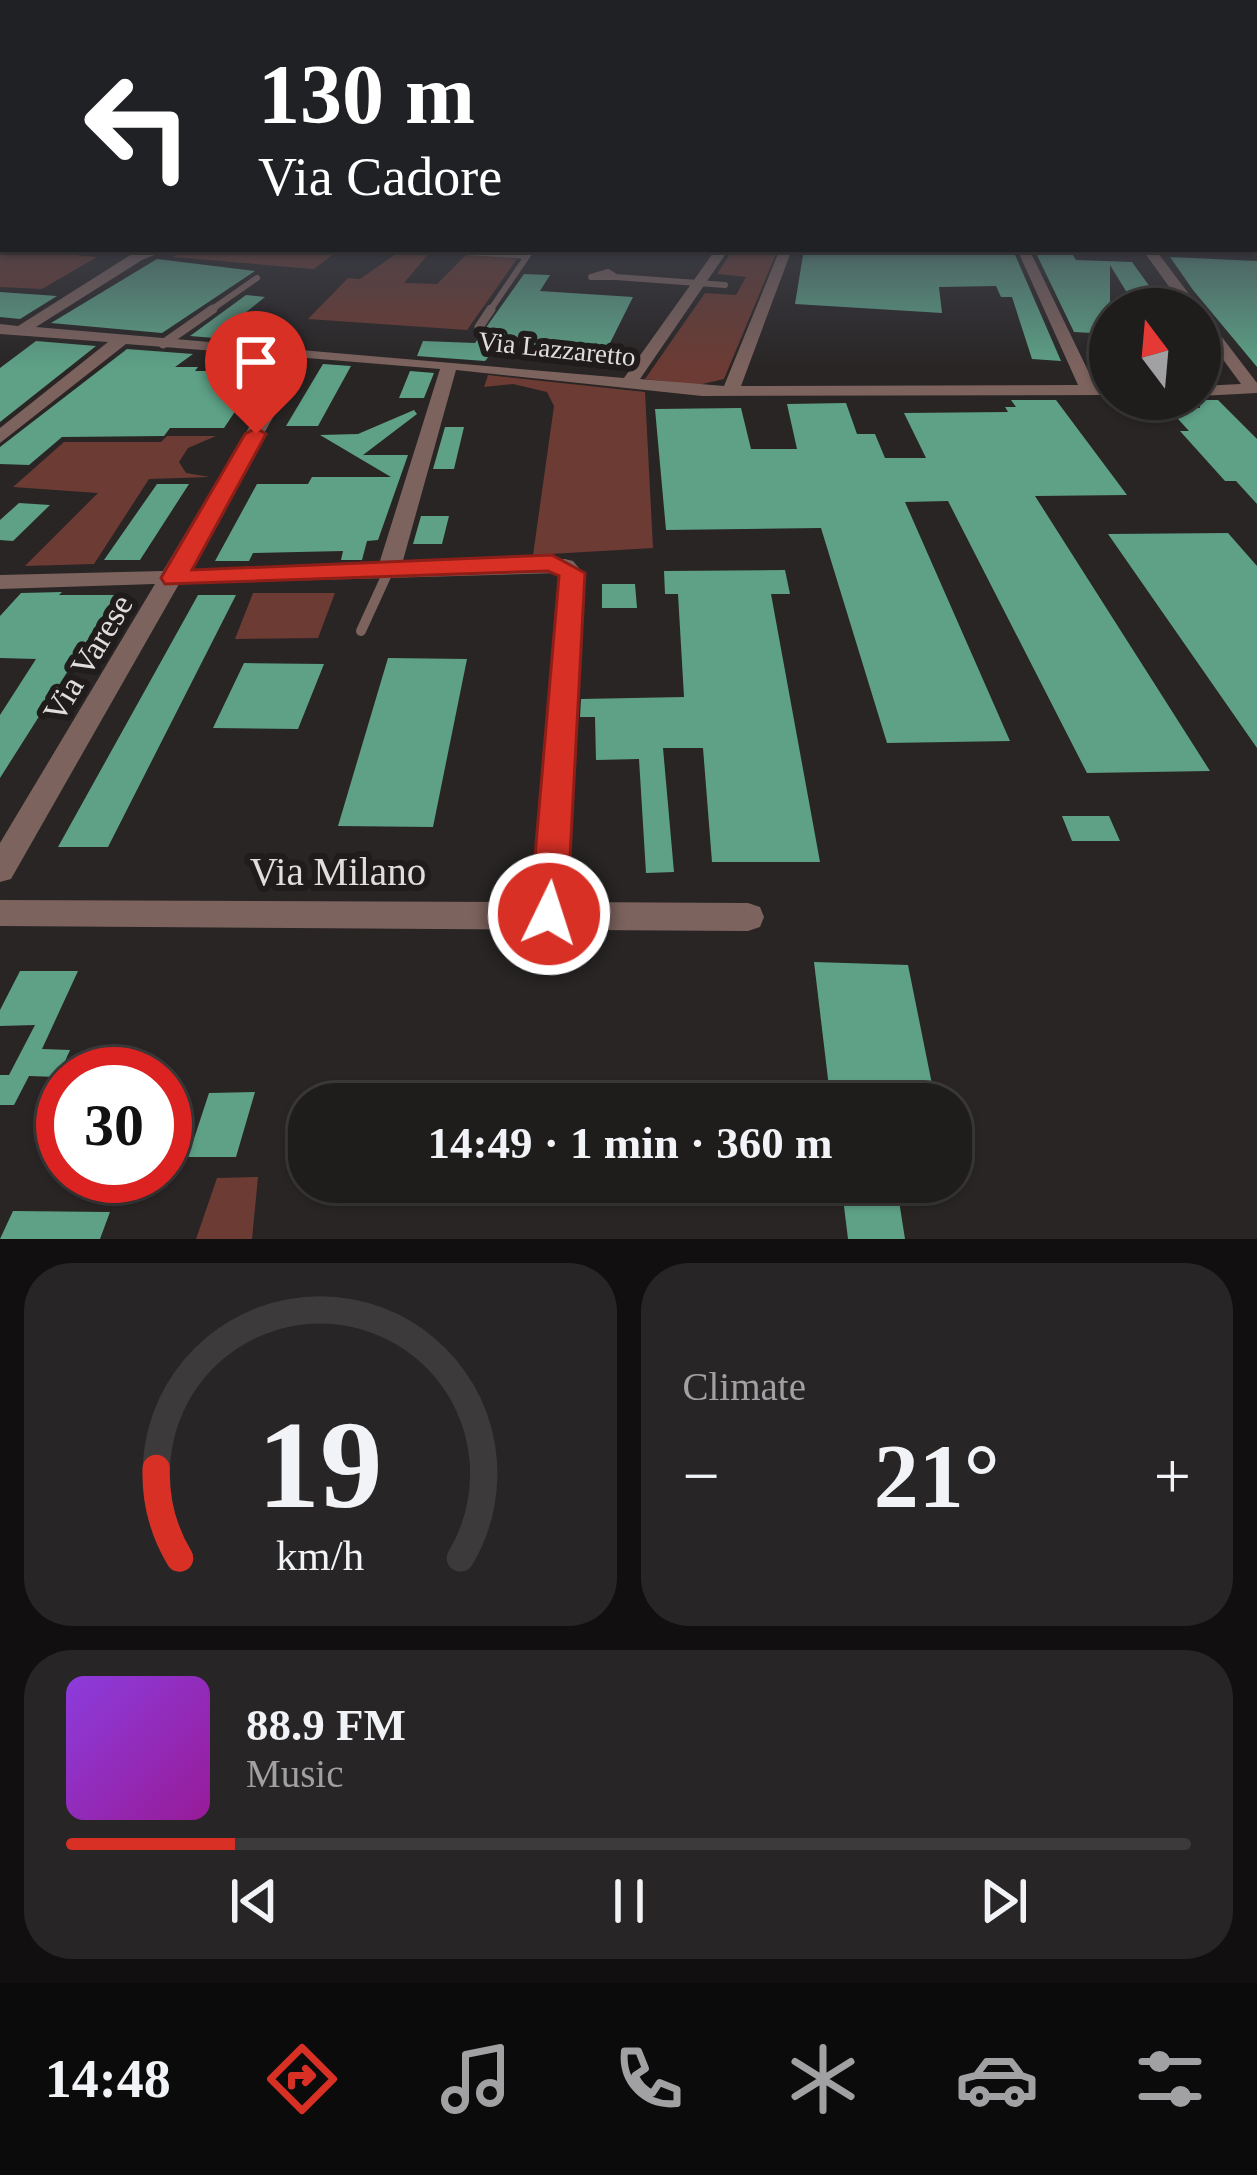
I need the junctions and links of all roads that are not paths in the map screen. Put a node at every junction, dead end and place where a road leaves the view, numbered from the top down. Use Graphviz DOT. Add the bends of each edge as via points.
graph roads {
  1 [pos="529,253"];
  2 [pos="142,254"];
  3 [pos="720,254"];
  4 [pos="784,254"];
  5 [pos="1025,254"];
  6 [pos="1152,254"];
  7 [pos="616,277"];
  8 [pos="257,278"];
  9 [pos="699,283"];
  10 [pos="725,285"];
  11 [pos="1177,288"];
  12 [pos="479,327"];
  13 [pos="0,329"];
  14 [pos="23,331"];
  15 [pos="121,340"];
  16 [pos="163,344"];
  17 [pos="1221,346"];
  18 [pos="0,349"];
  19 [pos="302,354"];
  20 [pos="449,365"];
  21 [pos="629,383"];
  22 [pos="1089,388"];
  23 [pos="1089,390"];
  24 [pos="1221,390"];
  25 [pos="730,391"];
  26 [pos="0,437"];
  27 [pos="388,572"];
  28 [pos="174,578"];
  29 [pos="0,582"];
  30 [pos="361,632"];
  31 [pos="0,870"];
  32 [pos="0,913"];
  33 [pos="549,914"];
  34 [pos="748,917"];
  1 -- 12 [label="lane"];
  2 -- 14 [label="street"];
  3 -- 9 [label="street"];
  4 -- 25 [label="street"];
  5 -- 22 [label="street"];
  6 -- 11 [label="street"];
  7 -- 9 [label="lane"];
  8 -- 16 [label="lane"];
  9 -- 10 [label="lane"];
  9 -- 21 [label="street"];
  13 -- 14 [label="street, Via Lazzaretto"];
  14 -- 15 [label="street, Via Lazzaretto"];
  14 -- 18 [label="street"];
  15 -- 16 [label="street, Via Lazzaretto"];
  15 -- 26 [label="street"];
  16 -- 19 [label="street, Via Lazzaretto"];
  17 -- 24 [label="street" via="1253,389"];
  19 -- 20 [label="street, Via Lazzaretto"];
  19 -- 28 [label="street, Via Varese"];
  20 -- 21 [label="street, Via Lazzaretto"];
  20 -- 27 [label="street"];
  21 -- 25 [label="street, Via Lazzaretto"];
  23 -- 25 [label="street, Via Lazzaretto"];
  27 -- 28 [label="street"];
  27 -- 30 [label="lane"];
  27 -- 33 [label="street" via="565,566 572,573"];
  28 -- 29 [label="street"];
  28 -- 31 [label="street, Via Varese"];
  32 -- 33 [label="street, Via Milano"];
  33 -- 34 [label="street, Via Milano"];
}
